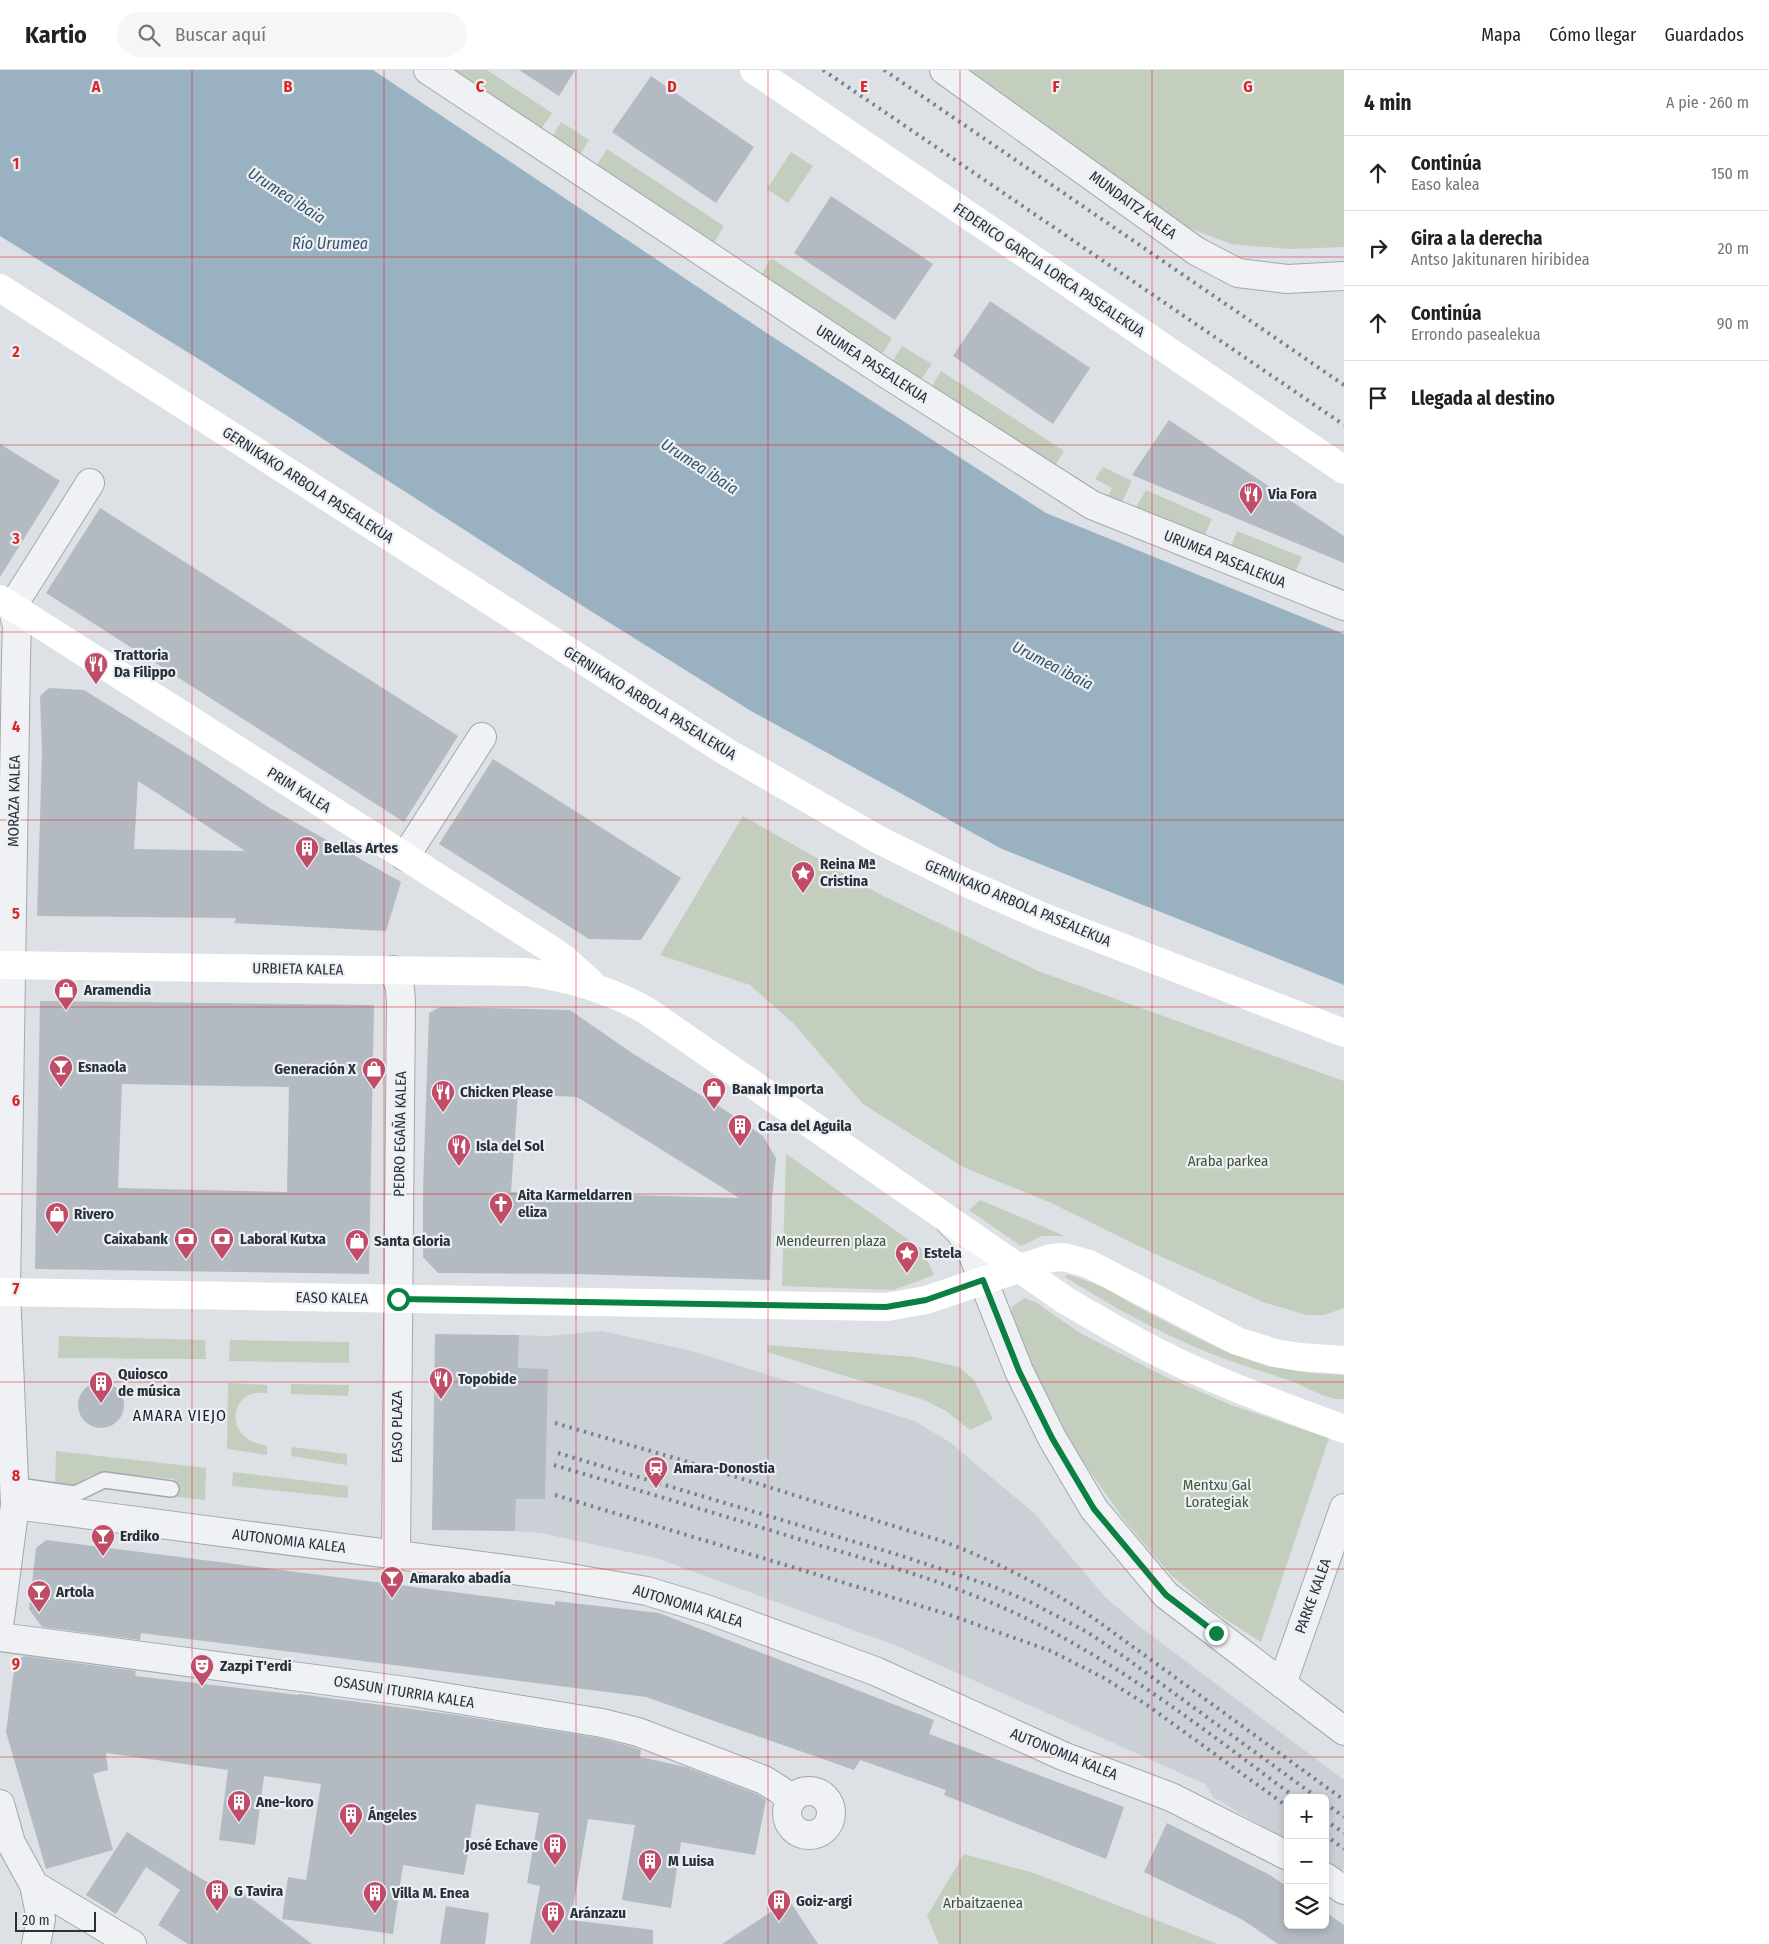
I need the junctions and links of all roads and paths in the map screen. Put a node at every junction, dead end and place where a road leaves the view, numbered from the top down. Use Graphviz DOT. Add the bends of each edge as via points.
graph roads {
  1 [pos="428,70"];
  2 [pos="754,70"];
  3 [pos="944,70"];
  4 [pos="1344,276"];
  5 [pos="0,288"];
  6 [pos="1344,470"];
  7 [pos="90,483"];
  8 [pos="6,603"];
  9 [pos="1344,606"];
  10 [pos="8,656"];
  11 [pos="482,737"];
  12 [pos="405,857"];
  13 [pos="6,965"];
  14 [pos="394,970"];
  15 [pos="594,986"];
  16 [pos="1344,1033"];
  17 [pos="950,1221"];
  18 [pos="1025,1272"];
  19 [pos="983,1280"];
  20 [pos="3,1292"];
  21 [pos="398,1299"];
  22 [pos="997,1316"];
  23 [pos="1344,1360"];
  24 [pos="1262,1398"];
  25 [pos="1344,1415"];
  26 [pos="1344,1429"];
  27 [pos="171,1489"];
  28 [pos="15,1494"];
  29 [pos="1344,1508"];
  30 [pos="396,1554"];
  31 [pos="0,1619"];
  32 [pos="0,1637"];
  33 [pos="1282,1684"];
  34 [pos="1344,1731"];
  35 [pos="791,1801"];
  36 [pos="0,1804"];
  37 [pos="6,1846"];
  38 [pos="1284,1854"];
  39 [pos="1329,1880"];
  40 [pos="34,1884"];
  41 [pos="1344,1890"];
  42 [pos="36,1944"];
  43 [pos="132,1944"];
  1 -- 9 [label="street, URUMEA PASEALEKUA" via="882,371 1092,505"];
  2 -- 6 [label="main road, FEDERICO GARCIA LORCA PASEALEKUA"];
  3 -- 4 [label="street, MUNDAITZ KALEA" via="1196,251 1238,273 1287,279"];
  5 -- 16 [label="main road, GERNIKAKO ARBOLA PASEALEKUA" via="726,751 879,840 1046,918"];
  7 -- 8 [label="street"];
  8 -- 10 [label="street, MORAZA KALEA" via="17,626"];
  8 -- 12 [label="main road, PRIM KALEA"];
  10 -- 13 [label="street, MORAZA KALEA"];
  11 -- 12 [label="street"];
  12 -- 15 [label="main road, PRIM KALEA" via="559,955"];
  13 -- 14 [label="main road, URBIETA KALEA"];
  13 -- 20 [label="street, MORAZA KALEA"];
  14 -- 15 [label="main road, URBIETA KALEA" via="526,972"];
  14 -- 21 [label="street, PEDRO EGAÑA KALEA" via="401,1002"];
  15 -- 17 [label="main road" via="647,1011"];
  17 -- 18 [label="main road"];
  17 -- 19 [label="street" via="971,1250"];
  18 -- 19 [label="main road, EASO KALEA"];
  18 -- 22 [label="street" via="1006,1290"];
  18 -- 23 [label="main road, EASO KALEA" via="1038,1261 1064,1257 1089,1264 1225,1335 1253,1346 1283,1355"];
  18 -- 24 [label="main road" via="1065,1300 1162,1354"];
  19 -- 21 [label="main road, EASO KALEA" via="926,1300 886,1307"];
  19 -- 22 [label="street"];
  20 -- 21 [label="main road, EASO KALEA"];
  20 -- 28 [label="street, MORAZA KALEA"];
  21 -- 30 [label="street, EASO PLAZA"];
  22 -- 33 [label="street" via="1019,1371 1052,1438 1094,1509 1166,1595"];
  24 -- 25 [label="main road" via="1284,1396"];
  24 -- 26 [label="main road"];
  27 -- 28 [label="lane" via="104,1480 75,1494 25,1487"];
  28 -- 30 [label="street, AUTONOMIA KALEA"];
  28 -- 31 [label="street, MORAZA KALEA"];
  29 -- 33 [label="street, PARKE KALEA"];
  30 -- 38 [label="street, AUTONOMIA KALEA" via="638,1590 709,1610 875,1671 1063,1756 1170,1797"];
  32 -- 35 [label="street, OSASUN ITURRIA KALEA" via="413,1692 602,1723 638,1732 764,1780"];
  33 -- 34 [label="street"];
  36 -- 37 [label="street"];
  37 -- 40 [label="street"];
  39 -- 41 [label="street"];
  40 -- 42 [label="street" via="41,1918"];
  40 -- 43 [label="street"];
}
